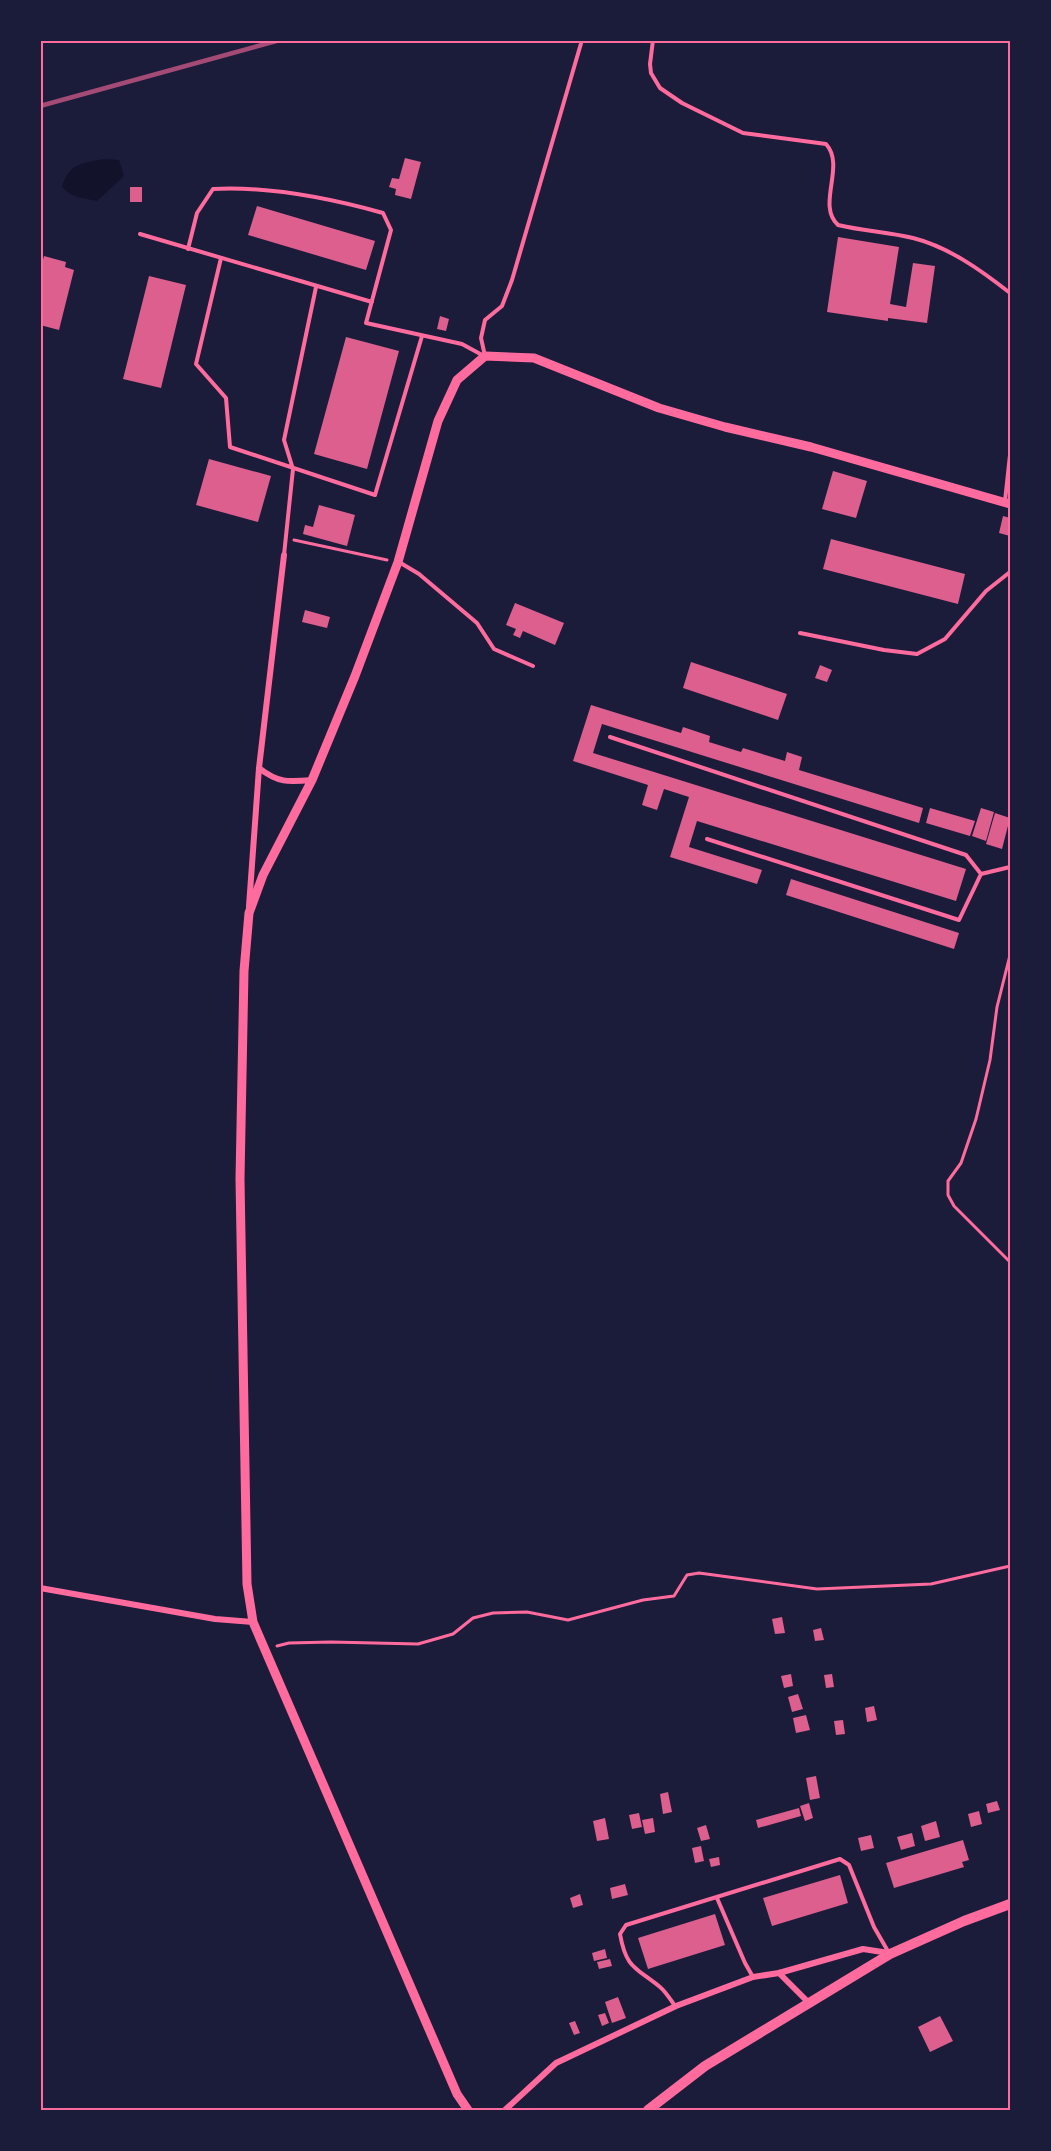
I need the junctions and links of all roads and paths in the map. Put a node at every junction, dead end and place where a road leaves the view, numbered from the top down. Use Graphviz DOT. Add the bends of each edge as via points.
graph roads {
  1 [pos="582,40"];
  2 [pos="653,40"];
  3 [pos="140,234"];
  4 [pos="188,249"];
  5 [pos="221,258"];
  6 [pos="316,287"];
  7 [pos="1011,293"];
  8 [pos="372,303"];
  9 [pos="422,336"];
  10 [pos="485,357"];
  11 [pos="1011,455"];
  12 [pos="294,469"];
  13 [pos="1008,503"];
  14 [pos="286,538"];
  15 [pos="284,555"];
  16 [pos="398,562"];
  17 [pos="1011,572"];
  18 [pos="800,633"];
  19 [pos="533,666"];
  20 [pos="610,737"];
  21 [pos="259,768"];
  22 [pos="312,780"];
  23 [pos="707,839"];
  24 [pos="1011,867"];
  25 [pos="981,874"];
  26 [pos="249,913"];
  27 [pos="1011,955"];
  28 [pos="1011,1262"];
  29 [pos="1011,1566"];
  30 [pos="40,1588"];
  31 [pos="253,1622"];
  32 [pos="263,1649"];
  33 [pos="717,1898"];
  34 [pos="1011,1904"];
  35 [pos="890,1954"];
  36 [pos="779,1973"];
  37 [pos="753,1977"];
  38 [pos="808,2002"];
  39 [pos="676,2006"];
  40 [pos="468,2110"];
  41 [pos="505,2110"];
  42 [pos="648,2110"];
  1 -- 10 [label="lane" via="512,280 502,306 484,320 481,338"];
  2 -- 7 [label="lane" via="651,73 660,88 682,103 743,133 826,144 834,160 830,211 838,225 929,243 980,270"];
  3 -- 4 [label="lane"];
  4 -- 5 [label="lane"];
  4 -- 8 [label="lane" via="197,213 213,189 242,188 333,200 383,213 391,230"];
  5 -- 6 [label="lane"];
  5 -- 12 [label="lane" via="196,364 226,398 230,447"];
  6 -- 8 [label="lane"];
  6 -- 12 [label="lane" via="284,440"];
  8 -- 9 [label="lane" via="366,322"];
  9 -- 10 [label="lane" via="462,344"];
  9 -- 12 [label="lane" via="375,495"];
  10 -- 13 [label="street" via="534,358 659,408"];
  10 -- 16 [label="street" via="457,380 438,421"];
  11 -- 13 [label="lane"];
  12 -- 14 [label="lane"];
  14 -- 15 [label="lane"];
  14 -- 16 [label="path"];
  15 -- 21 [label="street"];
  16 -- 19 [label="lane" via="419,574 477,623 494,649"];
  16 -- 22 [label="street"];
  17 -- 18 [label="lane" via="986,591 945,639 916,654"];
  20 -- 25 [label="lane" via="966,855"];
  21 -- 22 [label="street" via="272,778 290,782"];
  21 -- 26 [label="street"];
  22 -- 26 [label="street" via="263,875"];
  23 -- 25 [label="lane" via="959,920"];
  24 -- 25 [label="lane"];
  26 -- 31 [label="street" via="244,971 240,1179 247,1584"];
  27 -- 28 [label="path" via="997,1006 976,1119 961,1163 948,1181 948,1195 954,1206"];
  29 -- 32 [label="path" via="931,1584 818,1589 693,1574 687,1575 674,1596 568,1620 527,1612 493,1613 473,1618 453,1635 418,1644 289,1643"];
  30 -- 31 [label="street" via="215,1619"];
  31 -- 32 [label="street"];
  32 -- 40 [label="street" via="457,2094"];
  33 -- 35 [label="lane" via="840,1859 849,1865 874,1927"];
  33 -- 37 [label="lane"];
  33 -- 39 [label="lane" via="626,1925 620,1934 634,1969 662,1988"];
  34 -- 35 [label="main road"];
  35 -- 36 [label="street" via="863,1949"];
  35 -- 38 [label="main road"];
  36 -- 37 [label="street"];
  36 -- 38 [label="street"];
  37 -- 39 [label="street"];
  38 -- 42 [label="main road" via="705,2066"];
  39 -- 41 [label="street" via="556,2063"];
}
